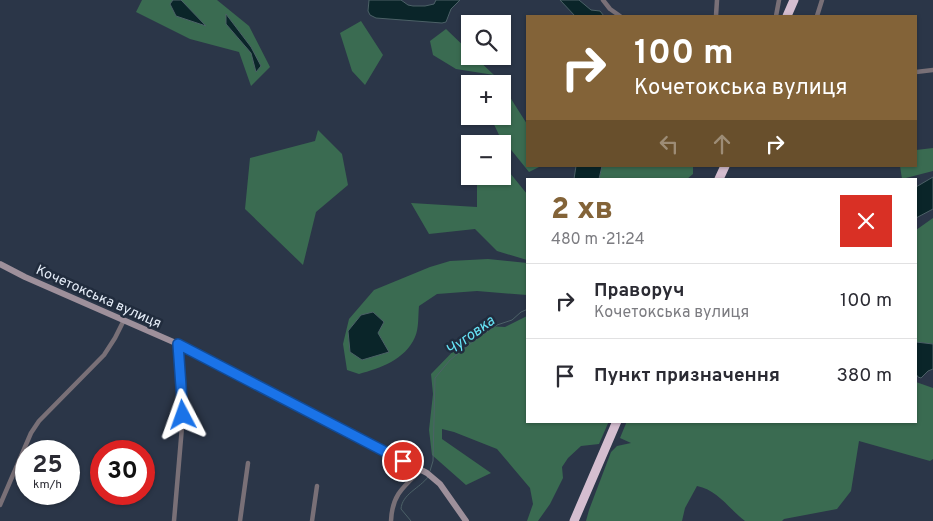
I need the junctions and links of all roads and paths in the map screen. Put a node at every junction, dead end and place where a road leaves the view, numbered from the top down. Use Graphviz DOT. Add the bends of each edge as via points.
graph roads {
  1 [pos="603,0"];
  2 [pos="716,0"];
  3 [pos="779,0"];
  4 [pos="794,0"];
  5 [pos="822,0"];
  6 [pos="619,15"];
  7 [pos="716,15"];
  8 [pos="776,15"];
  9 [pos="787,15"];
  10 [pos="818,15"];
  11 [pos="933,70"];
  12 [pos="917,72"];
  13 [pos="0,264"];
  14 [pos="124,320"];
  15 [pos="178,344"];
  16 [pos="617,423"];
  17 [pos="248,463"];
  18 [pos="426,473"];
  19 [pos="317,486"];
  20 [pos="0,505"];
  21 [pos="174,521"];
  22 [pos="240,521"];
  23 [pos="312,521"];
  24 [pos="391,521"];
  25 [pos="466,521"];
  26 [pos="574,521"];
  1 -- 6 [label="street"];
  2 -- 7 [label="street"];
  3 -- 8 [label="street"];
  4 -- 9 [label="highway"];
  5 -- 10 [label="street"];
  11 -- 12 [label="street"];
  13 -- 14 [label="main road, Кочетокська вулиця"];
  14 -- 15 [label="main road, Кочетокська вулиця"];
  14 -- 20 [label="street" via="104,356 39,421"];
  15 -- 18 [label="main road, Кочетокська вулиця"];
  15 -- 21 [label="street" via="183,415"];
  16 -- 26 [label="highway"];
  17 -- 22 [label="street"];
  18 -- 24 [label="street" via="399,492 393,504"];
  18 -- 25 [label="main road, Кочетокська вулиця" via="440,484"];
  19 -- 23 [label="street"];
}
